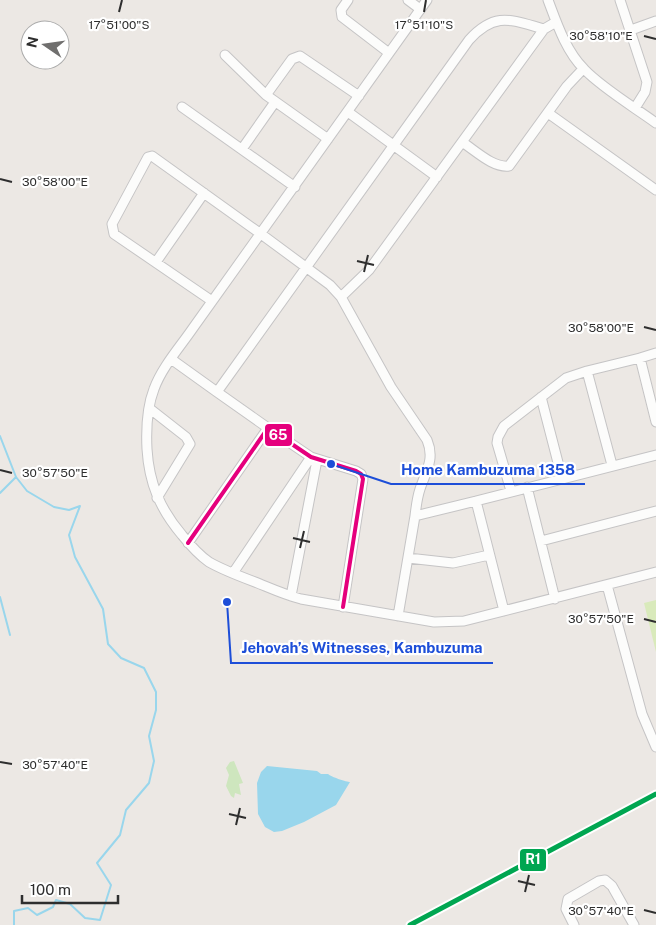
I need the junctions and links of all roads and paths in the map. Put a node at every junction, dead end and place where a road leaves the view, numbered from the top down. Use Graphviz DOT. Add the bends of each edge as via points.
graph roads {
  1 [pos="348,0"];
  2 [pos="408,0"];
  3 [pos="427,0"];
  4 [pos="550,0"];
  5 [pos="620,0"];
  6 [pos="420,9"];
  7 [pos="656,21"];
  8 [pos="556,22"];
  9 [pos="544,29"];
  10 [pos="631,30"];
  11 [pos="389,53"];
  12 [pos="225,55"];
  13 [pos="584,69"];
  14 [pos="266,95"];
  15 [pos="359,96"];
  16 [pos="275,102"];
  17 [pos="182,106"];
  18 [pos="636,108"];
  19 [pos="348,112"];
  20 [pos="548,113"];
  21 [pos="656,123"];
  22 [pos="328,139"];
  23 [pos="462,142"];
  24 [pos="394,146"];
  25 [pos="242,149"];
  26 [pos="437,177"];
  27 [pos="295,188"];
  28 [pos="656,190"];
  29 [pos="204,193"];
  30 [pos="261,234"];
  31 [pos="156,262"];
  32 [pos="307,268"];
  33 [pos="341,297"];
  34 [pos="212,301"];
  35 [pos="656,353"];
  36 [pos="640,358"];
  37 [pos="171,359"];
  38 [pos="587,371"];
  39 [pos="217,392"];
  40 [pos="541,397"];
  41 [pos="149,408"];
  42 [pos="656,422"];
  43 [pos="268,428"];
  44 [pos="656,454"];
  45 [pos="314,458"];
  46 [pos="612,465"];
  47 [pos="562,478"];
  48 [pos="527,487"];
  49 [pos="511,491"];
  50 [pos="157,498"];
  51 [pos="476,501"];
  52 [pos="656,511"];
  53 [pos="415,516"];
  54 [pos="541,541"];
  55 [pos="188,543"];
  56 [pos="489,555"];
  57 [pos="408,558"];
  58 [pos="656,572"];
  59 [pos="233,573"];
  60 [pos="607,585"];
  61 [pos="291,596"];
  62 [pos="555,599"];
  63 [pos="343,607"];
  64 [pos="504,612"];
  65 [pos="398,616"];
  66 [pos="656,747"];
  67 [pos="574,925"];
  68 [pos="634,925"];
  1 -- 11 [label="street" via="341,10 342,17"];
  2 -- 6 [label="street"];
  3 -- 6 [label="street"];
  4 -- 8 [label="street"];
  5 -- 10 [label="street"];
  6 -- 11 [label="street"];
  7 -- 10 [label="street"];
  8 -- 9 [label="street"];
  8 -- 13 [label="street"];
  9 -- 23 [label="street"];
  9 -- 24 [label="street" via="506,20 482,27 469,40"];
  10 -- 18 [label="street" via="647,82"];
  11 -- 15 [label="street"];
  12 -- 14 [label="street"];
  13 -- 18 [label="street"];
  13 -- 20 [label="street"];
  14 -- 15 [label="street" via="292,59 300,56"];
  14 -- 16 [label="street"];
  15 -- 19 [label="street"];
  16 -- 22 [label="street"];
  16 -- 25 [label="street"];
  17 -- 25 [label="street"];
  18 -- 21 [label="street"];
  19 -- 22 [label="street"];
  19 -- 24 [label="street"];
  20 -- 23 [label="street" via="509,166 494,164"];
  20 -- 28 [label="street"];
  22 -- 27 [label="street"];
  23 -- 26 [label="street"];
  24 -- 26 [label="street"];
  24 -- 32 [label="street"];
  25 -- 27 [label="street"];
  26 -- 33 [label="street" via="369,270"];
  27 -- 30 [label="street"];
  29 -- 30 [label="street"];
  29 -- 31 [label="street"];
  29 -- 31 [label="street" via="152,156 148,157 112,224 114,234"];
  30 -- 32 [label="street"];
  30 -- 34 [label="street"];
  31 -- 34 [label="street"];
  32 -- 33 [label="street"];
  32 -- 39 [label="street"];
  33 -- 53 [label="street" via="390,387 430,448 431,459 419,491"];
  34 -- 37 [label="street"];
  35 -- 36 [label="street"];
  36 -- 38 [label="street"];
  36 -- 42 [label="street"];
  37 -- 39 [label="street"];
  37 -- 41 [label="street" via="154,387"];
  38 -- 40 [label="street" via="561,381"];
  38 -- 46 [label="street"];
  39 -- 43 [label="street"];
  40 -- 47 [label="street"];
  40 -- 49 [label="street" via="504,426 498,437 498,448"];
  41 -- 50 [label="street" via="149,472"];
  41 -- 50 [label="street" via="186,437 190,444"];
  43 -- 45 [label="street"];
  43 -- 55 [label="street"];
  44 -- 46 [label="street"];
  45 -- 59 [label="street"];
  45 -- 61 [label="street"];
  45 -- 63 [label="street" via="356,471 363,479"];
  46 -- 47 [label="street"];
  47 -- 48 [label="street"];
  48 -- 49 [label="street"];
  48 -- 54 [label="street"];
  49 -- 51 [label="street"];
  50 -- 55 [label="street"];
  51 -- 53 [label="street"];
  51 -- 56 [label="street"];
  52 -- 54 [label="street"];
  53 -- 57 [label="street"];
  54 -- 62 [label="street"];
  55 -- 59 [label="street" via="208,560"];
  56 -- 57 [label="street" via="453,563"];
  56 -- 64 [label="street"];
  57 -- 65 [label="street"];
  58 -- 60 [label="street"];
  59 -- 61 [label="street"];
  60 -- 62 [label="street"];
  60 -- 66 [label="street" via="642,714"];
  61 -- 63 [label="street"];
  62 -- 64 [label="street"];
  63 -- 65 [label="street"];
  64 -- 65 [label="street" via="445,623"];
  67 -- 68 [label="street" via="566,909 568,899 605,880 612,886"];
}
